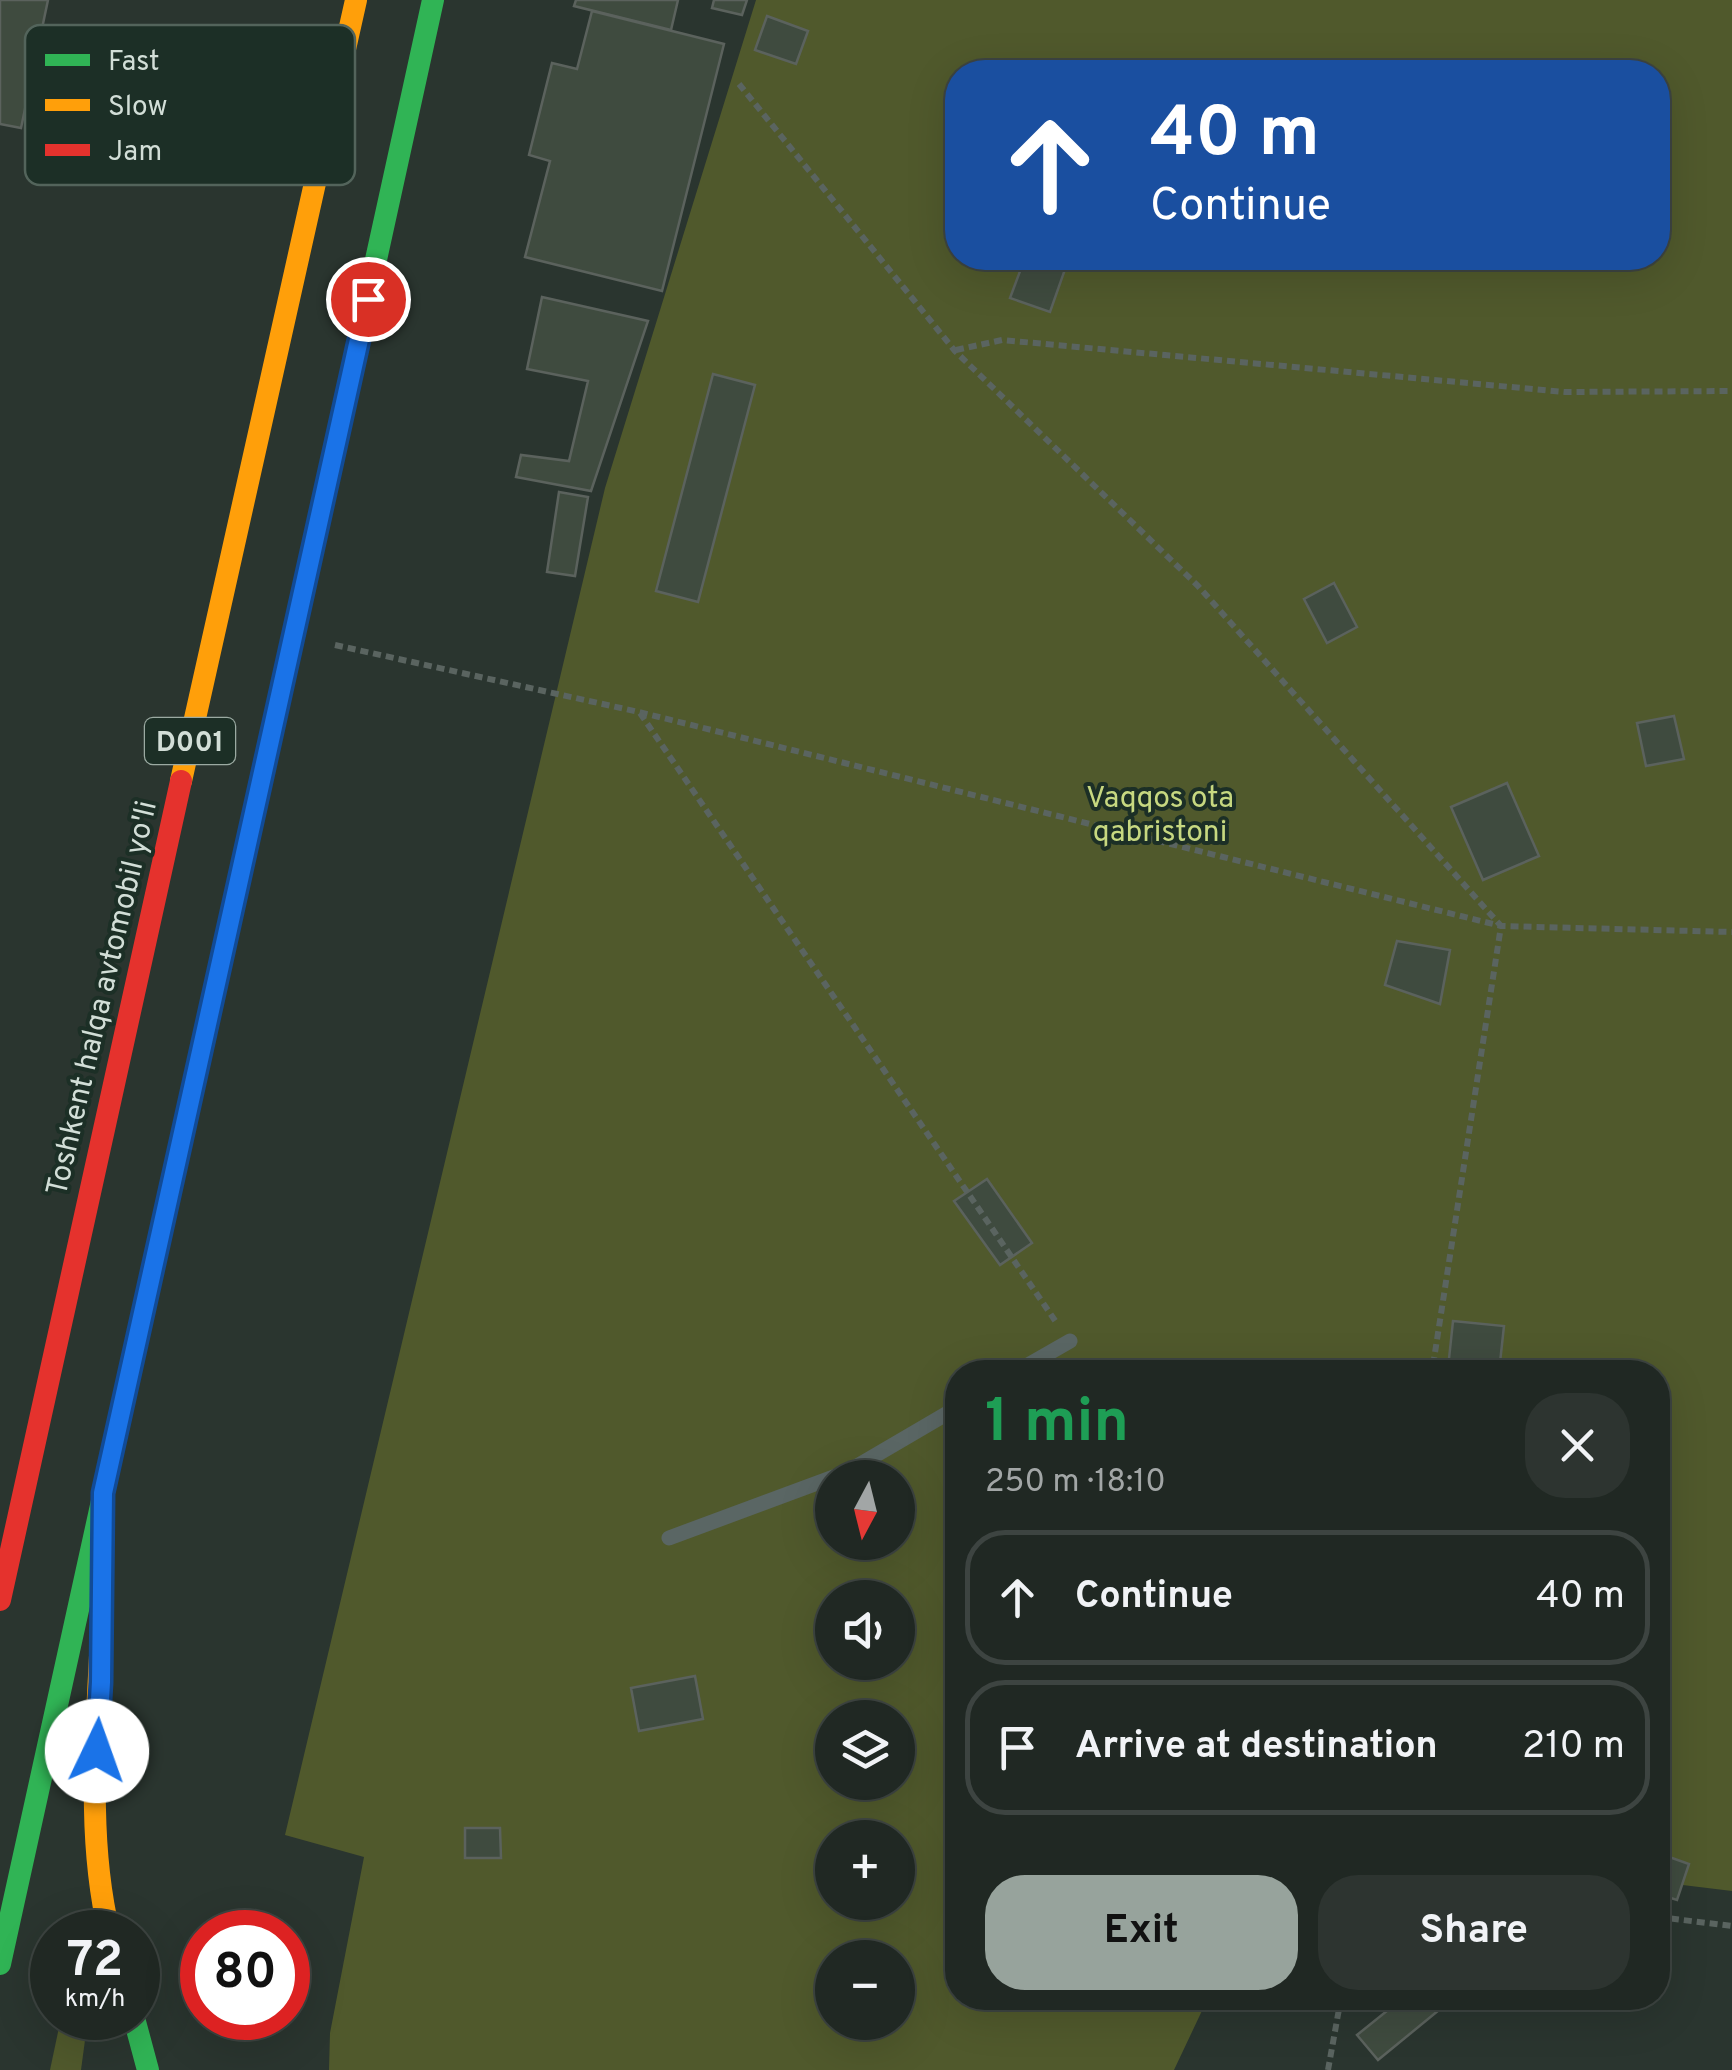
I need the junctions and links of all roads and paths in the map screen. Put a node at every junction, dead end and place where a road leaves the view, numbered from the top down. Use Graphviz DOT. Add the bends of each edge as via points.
graph roads {
  1 [pos="356,0"];
  2 [pos="433,0"];
  3 [pos="351,25"];
  4 [pos="738,84"];
  5 [pos="316,185"];
  6 [pos="955,351"];
  7 [pos="1732,391"];
  8 [pos="294,636"];
  9 [pos="639,712"];
  10 [pos="1501,926"];
  11 [pos="1732,932"];
  12 [pos="164,1214"];
  13 [pos="143,1227"];
  14 [pos="1070,1341"];
  15 [pos="1037,1360"];
  16 [pos="1434,1360"];
  17 [pos="945,1415"];
  18 [pos="25,1482"];
  19 [pos="103,1493"];
  20 [pos="669,1538"];
  21 [pos="0,1563"];
  22 [pos="0,1600"];
  23 [pos="104,1910"];
  24 [pos="1670,1918"];
  25 [pos="1732,1926"];
  26 [pos="0,1964"];
  27 [pos="1339,2010"];
  28 [pos="140,2040"];
  29 [pos="148,2070"];
  30 [pos="1328,2070"];
  1 -- 3 [label="highway, Toshkent halqa avtomobil yo'li / D001"];
  2 -- 8 [label="highway, D001"];
  4 -- 6 [label="path"];
  5 -- 18 [label="highway, Toshkent halqa avtomobil yo'li / D001" via="94,1208"];
  6 -- 7 [label="path" via="1002,340 1565,392"];
  6 -- 10 [label="path" via="1198,586"];
  8 -- 9 [label="path"];
  8 -- 12 [label="highway, D001"];
  9 -- 10 [label="path"];
  9 -- 14 [label="path"];
  10 -- 11 [label="path"];
  10 -- 16 [label="path"];
  12 -- 13 [label="highway"];
  12 -- 19 [label="highway, D001"];
  14 -- 15 [label="lane"];
  17 -- 20 [label="lane" via="847,1472"];
  18 -- 21 [label="highway"];
  18 -- 22 [label="highway, Toshkent halqa avtomobil yo'li / D001"];
  19 -- 23 [label="highway" via="93,1820"];
  19 -- 26 [label="highway, D001"];
  24 -- 25 [label="path"];
  27 -- 30 [label="path"];
  28 -- 29 [label="highway"];
}
